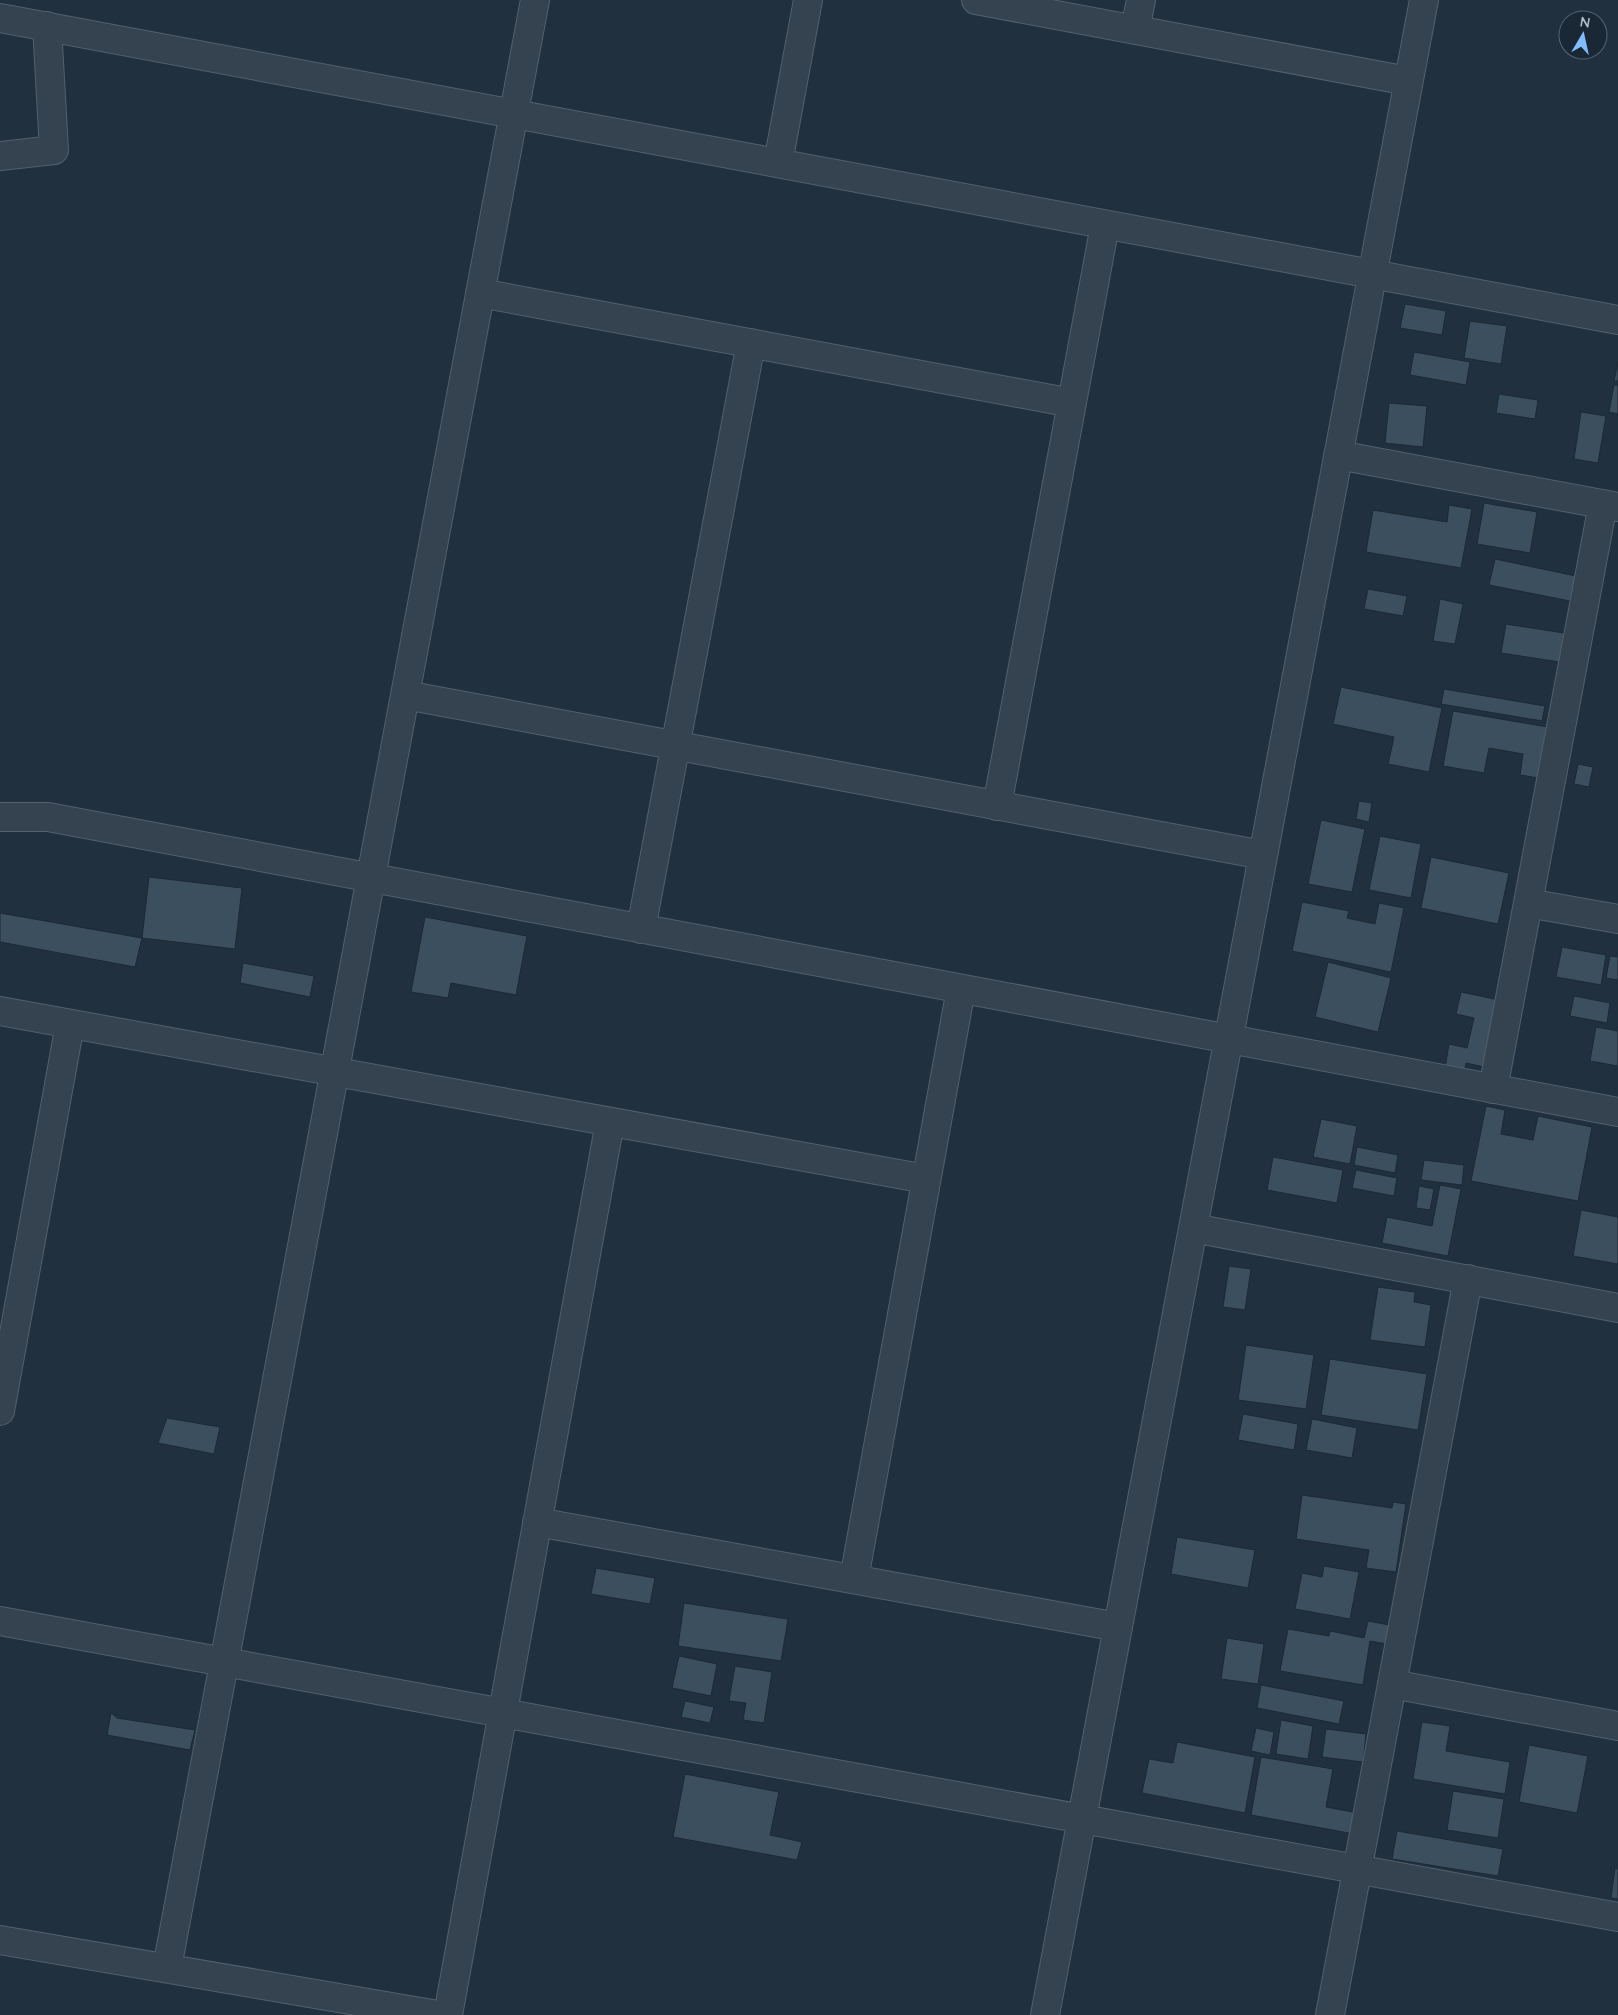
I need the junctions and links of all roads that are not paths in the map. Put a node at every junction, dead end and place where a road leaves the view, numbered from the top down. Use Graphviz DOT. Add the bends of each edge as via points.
graph roads {
  1 [pos="535,0"];
  2 [pos="808,0"];
  3 [pos="976,0"];
  4 [pos="1141,0"];
  5 [pos="1424,0"];
  6 [pos="0,18"];
  7 [pos="47,26"];
  8 [pos="1135,30"];
  9 [pos="1408,81"];
  10 [pos="514,114"];
  11 [pos="0,156"];
  12 [pos="778,164"];
  13 [pos="1106,224"];
  14 [pos="1372,275"];
  15 [pos="480,293"];
  16 [pos="1618,320"];
  17 [pos="752,343"];
  18 [pos="1072,403"];
  19 [pos="1338,455"];
  20 [pos="1610,505"];
  21 [pos="405,695"];
  22 [pos="676,746"];
  23 [pos="997,806"];
  24 [pos="0,817"];
  25 [pos="1263,855"];
  26 [pos="371,878"];
  27 [pos="1528,903"];
  28 [pos="1618,920"];
  29 [pos="641,929"];
  30 [pos="960,988"];
  31 [pos="0,1011"];
  32 [pos="70,1024"];
  33 [pos="1229,1039"];
  34 [pos="334,1072"];
  35 [pos="1493,1089"];
  36 [pos="1618,1112"];
  37 [pos="610,1122"];
  38 [pos="926,1179"];
  39 [pos="1193,1228"];
  40 [pos="1468,1279"];
  41 [pos="1618,1308"];
  42 [pos="0,1411"];
  43 [pos="537,1522"];
  44 [pos="854,1579"];
  45 [pos="0,1621"];
  46 [pos="1118,1627"];
  47 [pos="224,1662"];
  48 [pos="1392,1684"];
  49 [pos="503,1713"];
  50 [pos="1618,1726"];
  51 [pos="1082,1819"];
  52 [pos="1357,1869"];
  53 [pos="1618,1917"];
  54 [pos="0,1940"];
  55 [pos="167,1968"];
  56 [pos="438,2015"];
  57 [pos="448,2015"];
  58 [pos="1045,2015"];
  59 [pos="1330,2015"];
  1 -- 10 [label="street"];
  2 -- 12 [label="street"];
  3 -- 8 [label="street"];
  4 -- 8 [label="street"];
  5 -- 9 [label="street"];
  6 -- 7 [label="street"];
  7 -- 10 [label="street"];
  7 -- 11 [label="street" via="54,150"];
  8 -- 9 [label="street"];
  9 -- 14 [label="street"];
  10 -- 12 [label="street"];
  10 -- 15 [label="street"];
  12 -- 13 [label="street"];
  13 -- 14 [label="street"];
  13 -- 18 [label="street"];
  14 -- 16 [label="street"];
  14 -- 19 [label="street"];
  15 -- 17 [label="street"];
  15 -- 21 [label="street"];
  17 -- 18 [label="street"];
  17 -- 22 [label="street"];
  18 -- 23 [label="street"];
  19 -- 20 [label="street"];
  19 -- 25 [label="street"];
  20 -- 27 [label="street"];
  21 -- 22 [label="street"];
  21 -- 26 [label="street"];
  22 -- 23 [label="street"];
  22 -- 29 [label="street"];
  23 -- 25 [label="street"];
  24 -- 26 [label="street" via="48,817"];
  25 -- 33 [label="street"];
  26 -- 29 [label="street"];
  26 -- 34 [label="street"];
  27 -- 28 [label="street"];
  27 -- 35 [label="street"];
  29 -- 30 [label="street"];
  30 -- 33 [label="street"];
  30 -- 38 [label="street"];
  31 -- 32 [label="street"];
  32 -- 34 [label="street"];
  32 -- 42 [label="street"];
  33 -- 35 [label="street"];
  33 -- 39 [label="street"];
  34 -- 37 [label="street"];
  34 -- 47 [label="street"];
  35 -- 36 [label="street"];
  37 -- 38 [label="street"];
  37 -- 43 [label="street"];
  38 -- 44 [label="street"];
  39 -- 40 [label="street"];
  39 -- 46 [label="street"];
  40 -- 41 [label="street"];
  40 -- 48 [label="street"];
  43 -- 44 [label="street"];
  43 -- 49 [label="street"];
  44 -- 46 [label="street"];
  45 -- 47 [label="street"];
  46 -- 51 [label="street"];
  47 -- 49 [label="street"];
  47 -- 55 [label="street"];
  48 -- 50 [label="street"];
  48 -- 52 [label="street"];
  49 -- 51 [label="street"];
  49 -- 57 [label="street"];
  51 -- 52 [label="street"];
  51 -- 58 [label="street"];
  52 -- 53 [label="street"];
  52 -- 59 [label="street"];
  54 -- 55 [label="street"];
  55 -- 56 [label="street"];
}
